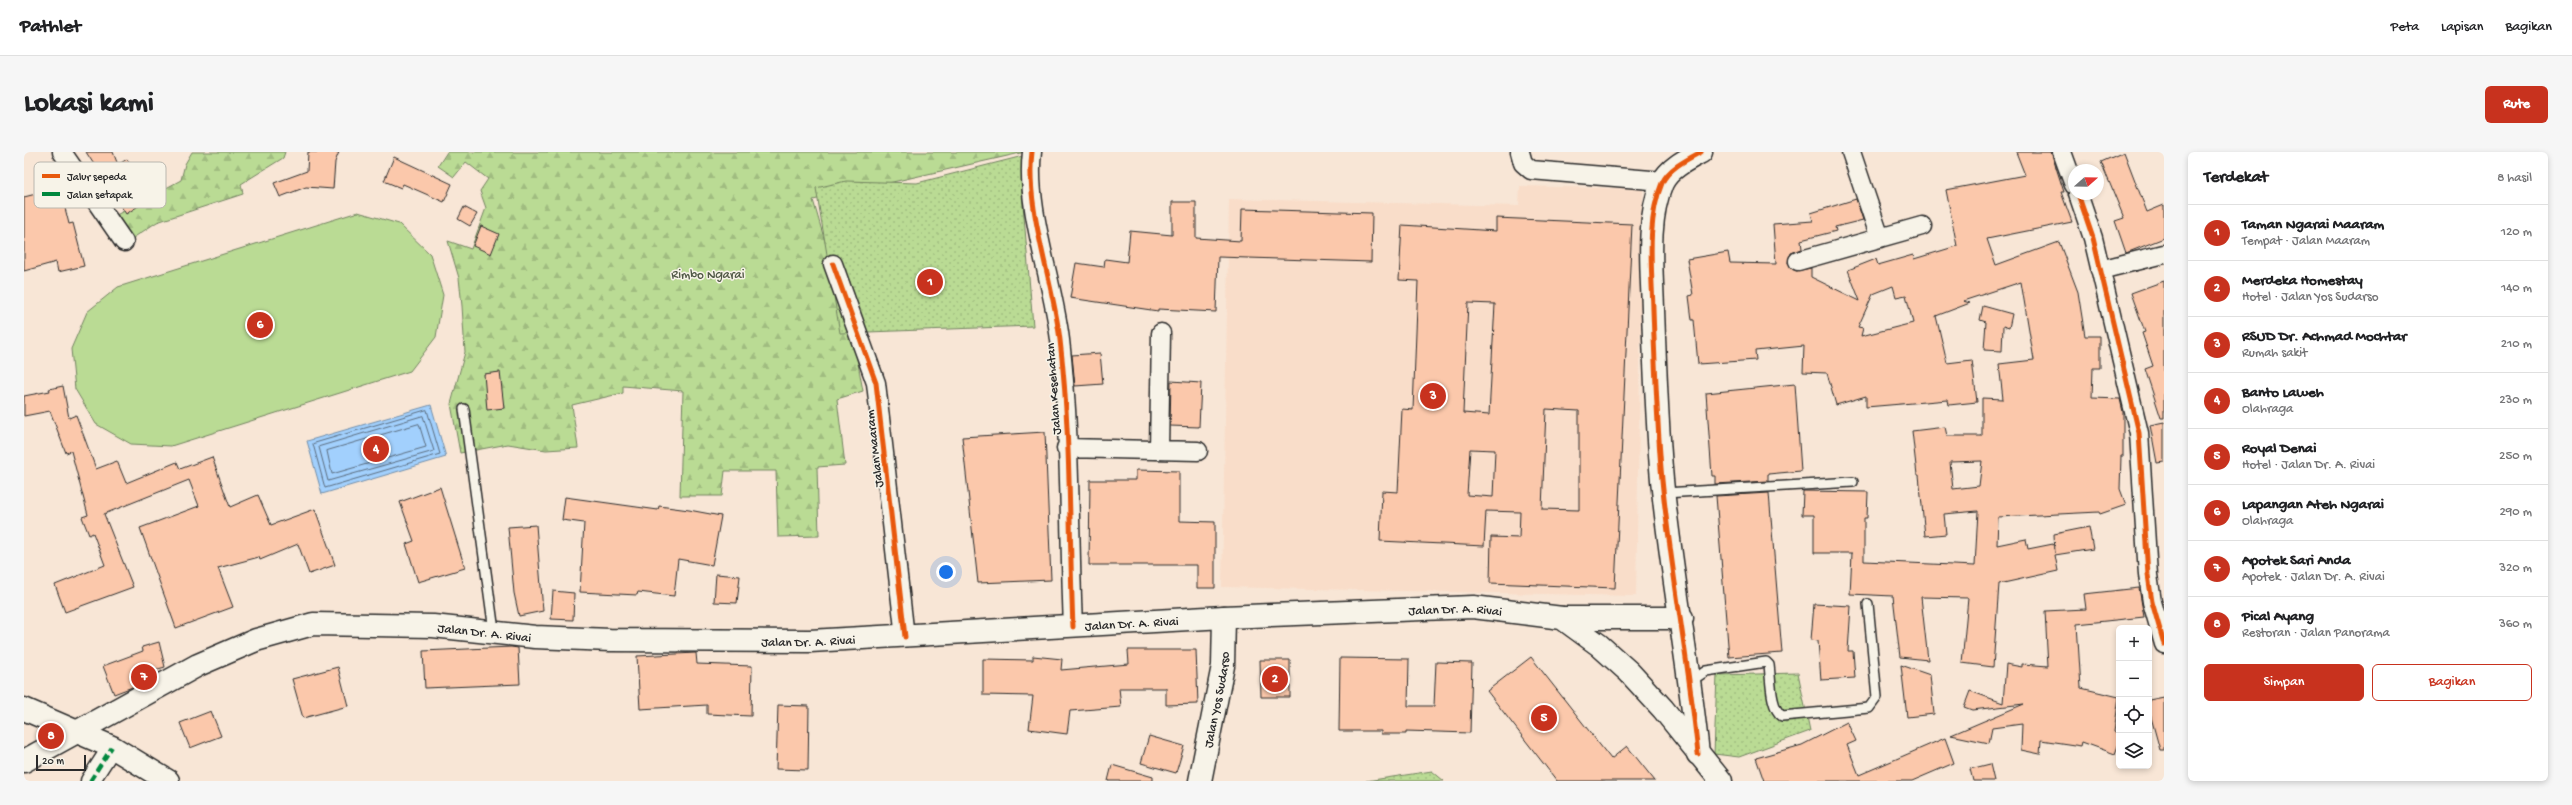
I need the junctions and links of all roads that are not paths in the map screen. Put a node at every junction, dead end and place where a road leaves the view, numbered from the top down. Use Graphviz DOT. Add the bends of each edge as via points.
graph roads {
  1 [pos="62,152"];
  2 [pos="1032,152"];
  3 [pos="1520,152"];
  4 [pos="1701,152"];
  5 [pos="1851,152"];
  6 [pos="2062,152"];
  7 [pos="69,162"];
  8 [pos="2068,168"];
  9 [pos="1663,181"];
  10 [pos="2080,200"];
  11 [pos="101,208"];
  12 [pos="1922,226"];
  13 [pos="1880,238"];
  14 [pos="124,242"];
  15 [pos="2164,254"];
  16 [pos="1798,261"];
  17 [pos="833,264"];
  18 [pos="2100,270"];
  19 [pos="1161,333"];
  20 [pos="464,409"];
  21 [pos="1066,448"];
  22 [pos="1159,450"];
  23 [pos="1198,451"];
  24 [pos="1853,482"];
  25 [pos="1664,492"];
  26 [pos="1868,604"];
  27 [pos="1224,617"];
  28 [pos="1562,618"];
  29 [pos="1682,618"];
  30 [pos="1073,627"];
  31 [pos="494,631"];
  32 [pos="905,637"];
  33 [pos="2164,644"];
  34 [pos="1691,681"];
  35 [pos="24,709"];
  36 [pos="78,731"];
  37 [pos="112,748"];
  38 [pos="1698,754"];
  39 [pos="24,761"];
  40 [pos="90,781"];
  41 [pos="168,781"];
  42 [pos="1200,781"];
  43 [pos="1721,781"];
  1 -- 7 [label="street"];
  2 -- 21 [label="street, Jalan Kesehatan" via="1029,172 1032,195 1054,296 1060,339"];
  3 -- 9 [label="street" via="1523,163 1531,170"];
  4 -- 9 [label="main road" via="1679,164"];
  5 -- 13 [label="street"];
  6 -- 8 [label="street"];
  9 -- 25 [label="main road" via="1653,222 1652,259 1655,394"];
  10 -- 18 [label="street"];
  11 -- 14 [label="street"];
  12 -- 13 [label="street"];
  13 -- 16 [label="street"];
  15 -- 18 [label="street"];
  17 -- 32 [label="street, Jalan Maaram" via="876,383"];
  18 -- 33 [label="street" via="2139,433 2148,575 2152,602"];
  19 -- 22 [label="street"];
  20 -- 31 [label="lane"];
  21 -- 22 [label="street"];
  21 -- 30 [label="street, Jalan Kesehatan"];
  22 -- 23 [label="street"];
  24 -- 25 [label="lane"];
  25 -- 29 [label="main road"];
  26 -- 34 [label="lane" via="1877,698 1869,708 1782,716 1775,704 1769,665 1766,662 1706,671"];
  27 -- 28 [label="main road, Jalan Dr. A. Rivai" via="1473,607"];
  27 -- 30 [label="main road, Jalan Dr. A. Rivai"];
  27 -- 42 [label="main road, Jalan Yos Sudarso" via="1223,666"];
  28 -- 29 [label="main road, Jalan Dr. A. Rivai"];
  28 -- 38 [label="main road" via="1599,645 1629,672 1663,709"];
  29 -- 34 [label="main road"];
  30 -- 32 [label="main road, Jalan Dr. A. Rivai"];
  31 -- 32 [label="main road, Jalan Dr. A. Rivai" via="535,637 610,640 810,641"];
  31 -- 36 [label="main road, Jalan Dr. A. Rivai" via="381,624 312,624 256,640 198,665"];
  34 -- 38 [label="main road"];
  35 -- 36 [label="main road"];
  36 -- 37 [label="main road"];
  36 -- 39 [label="main road, Jalan Dr. A. Rivai"];
  37 -- 40 [label="street"];
  37 -- 41 [label="main road"];
  38 -- 43 [label="main road"];
}
